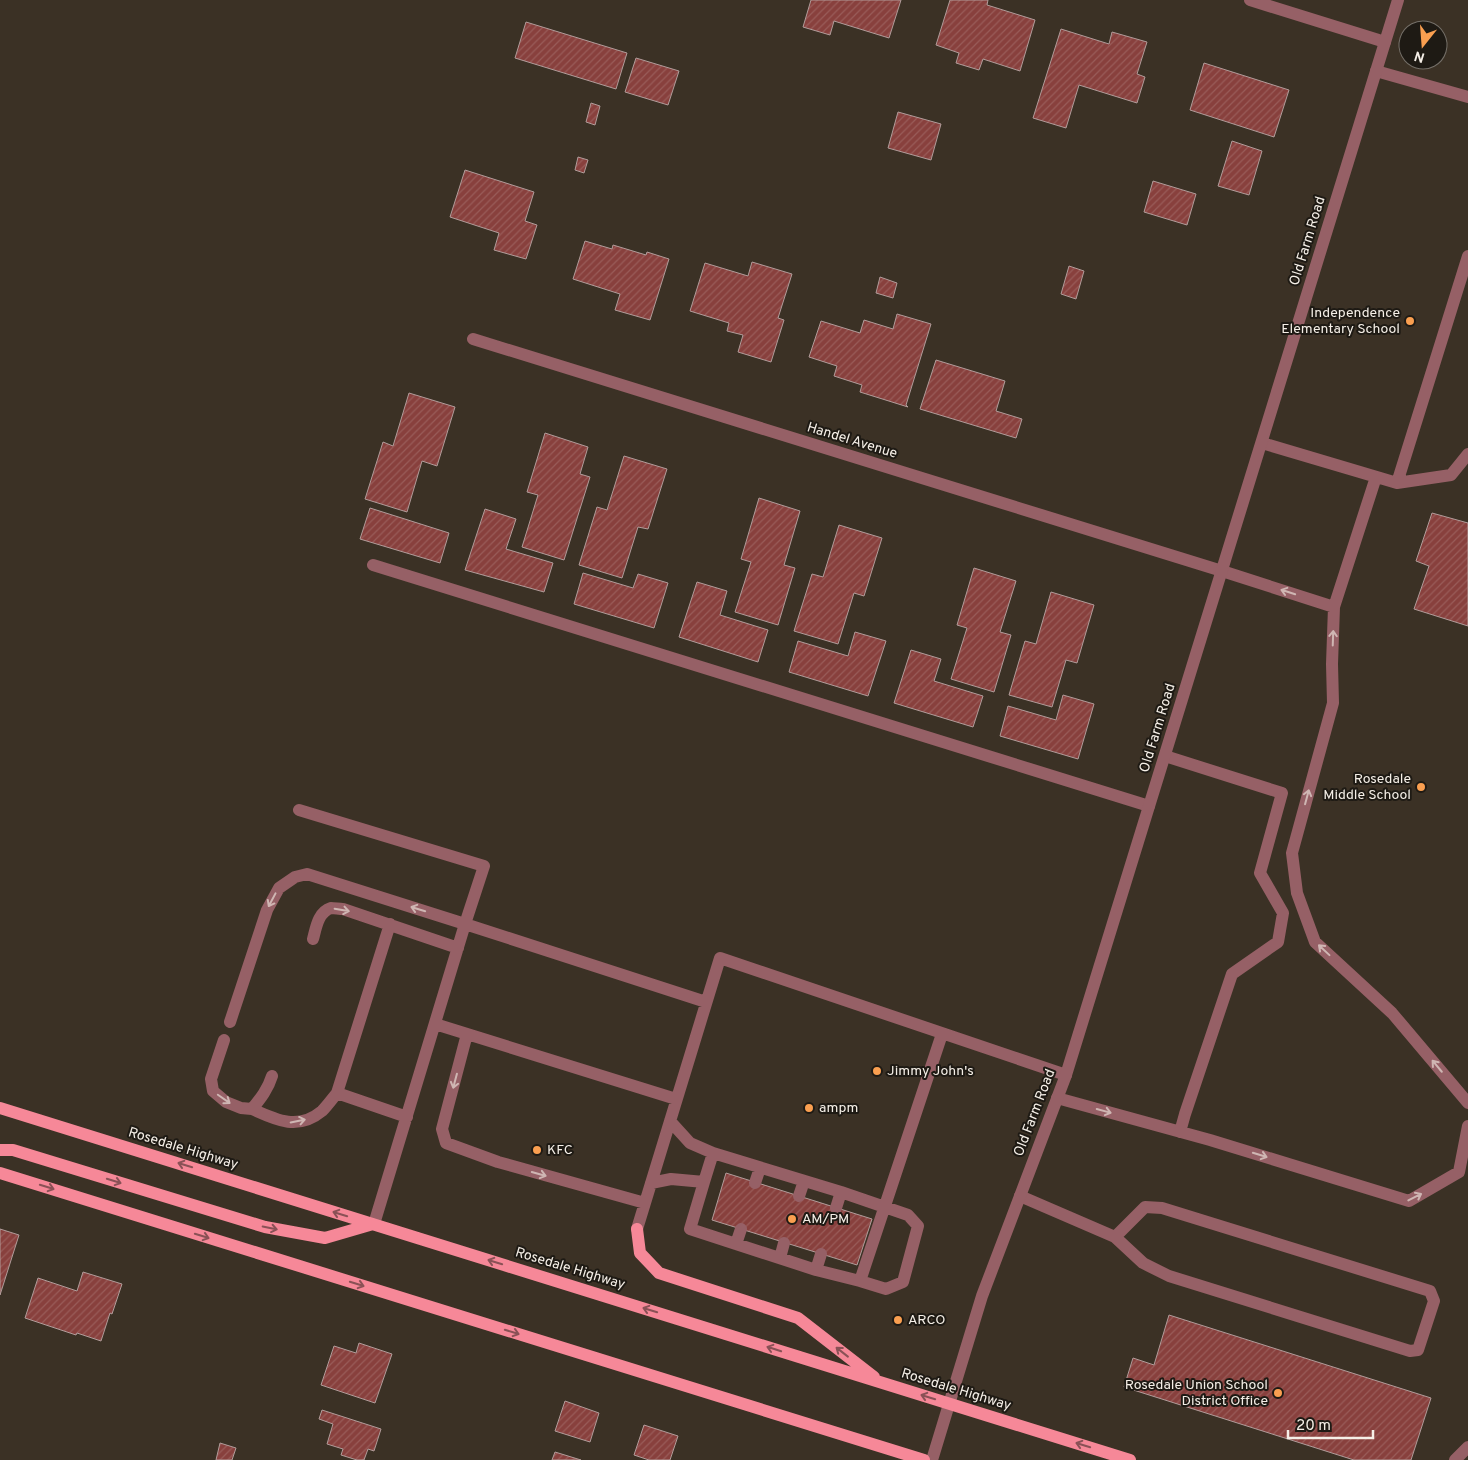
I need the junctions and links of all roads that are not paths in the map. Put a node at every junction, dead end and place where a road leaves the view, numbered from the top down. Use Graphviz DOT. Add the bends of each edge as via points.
graph roads {
  1 [pos="1250,0"];
  2 [pos="1398,0"];
  3 [pos="1385,42"];
  4 [pos="1376,71"];
  5 [pos="1468,97"];
  6 [pos="1468,256"];
  7 [pos="473,339"];
  8 [pos="1262,443"];
  9 [pos="1468,454"];
  10 [pos="1376,476"];
  11 [pos="1397,483"];
  12 [pos="372,565"];
  13 [pos="1222,571"];
  14 [pos="1334,607"];
  15 [pos="1165,756"];
  16 [pos="1149,806"];
  17 [pos="299,810"];
  18 [pos="390,924"];
  19 [pos="465,924"];
  20 [pos="313,939"];
  21 [pos="458,948"];
  22 [pos="706,1002"];
  23 [pos="230,1022"];
  24 [pos="435,1024"];
  25 [pos="467,1034"];
  26 [pos="942,1034"];
  27 [pos="224,1040"];
  28 [pos="1066,1075"];
  29 [pos="272,1076"];
  30 [pos="337,1093"];
  31 [pos="1057,1098"];
  32 [pos="676,1100"];
  33 [pos="1468,1104"];
  34 [pos="0,1108"];
  35 [pos="252,1109"];
  36 [pos="406,1117"];
  37 [pos="670,1120"];
  38 [pos="1468,1126"];
  39 [pos="1180,1132"];
  40 [pos="0,1150"];
  41 [pos="713,1153"];
  42 [pos="760,1168"];
  43 [pos="0,1173"];
  44 [pos="804,1181"];
  45 [pos="651,1182"];
  46 [pos="704,1182"];
  47 [pos="755,1183"];
  48 [pos="841,1192"];
  49 [pos="799,1196"];
  50 [pos="1020,1196"];
  51 [pos="645,1204"];
  52 [pos="884,1207"];
  53 [pos="836,1208"];
  54 [pos="374,1224"];
  55 [pos="637,1229"];
  56 [pos="741,1229"];
  57 [pos="1115,1236"];
  58 [pos="784,1243"];
  59 [pos="736,1244"];
  60 [pos="821,1254"];
  61 [pos="780,1258"];
  62 [pos="816,1270"];
  63 [pos="860,1281"];
  64 [pos="880,1382"];
  65 [pos="949,1403"];
  66 [pos="1468,1447"];
  67 [pos="924,1460"];
  68 [pos="932,1460"];
  69 [pos="1130,1460"];
  70 [pos="1455,1460"];
  1 -- 3 [label="street"];
  2 -- 3 [label="street, Old Farm Road"];
  3 -- 4 [label="street, Old Farm Road"];
  4 -- 5 [label="street"];
  4 -- 8 [label="street, Old Farm Road"];
  6 -- 11 [label="street"];
  7 -- 13 [label="street, Handel Avenue"];
  8 -- 10 [label="street"];
  8 -- 13 [label="street, Old Farm Road"];
  9 -- 11 [label="street" via="1451,475"];
  10 -- 11 [label="street"];
  10 -- 14 [label="street"];
  12 -- 16 [label="street"];
  14 -- 13 [label="street, Handel Avenue, one-way"];
  13 -- 15 [label="street, Old Farm Road"];
  33 -- 14 [label="street, one-way" via="1392,1013 1315,942 1297,893 1292,853 1333,703"];
  15 -- 16 [label="street, Old Farm Road"];
  15 -- 39 [label="street" via="1282,794 1260,873 1283,913 1278,942 1232,974"];
  16 -- 28 [label="street, Old Farm Road"];
  17 -- 19 [label="street" via="484,866"];
  20 -- 18 [label="street, one-way" via="321,915 330,908"];
  18 -- 21 [label="street"];
  18 -- 30 [label="street"];
  19 -- 21 [label="street"];
  19 -- 22 [label="street"];
  19 -- 23 [label="street, one-way" via="307,874 295,877 279,888 267,910"];
  21 -- 24 [label="street"];
  22 -- 26 [label="street" via="720,958"];
  22 -- 32 [label="street"];
  24 -- 25 [label="street"];
  24 -- 36 [label="street"];
  25 -- 32 [label="street"];
  25 -- 51 [label="street, one-way" via="442,1129 446,1143 498,1162"];
  26 -- 28 [label="street"];
  26 -- 52 [label="street"];
  27 -- 35 [label="street, one-way" via="211,1079 213,1091 226,1102"];
  28 -- 31 [label="street, Old Farm Road"];
  29 -- 35 [label="street"];
  35 -- 30 [label="street, one-way" via="292,1123 322,1111"];
  30 -- 36 [label="street"];
  31 -- 39 [label="street, one-way"];
  31 -- 50 [label="street, Old Farm Road"];
  32 -- 37 [label="street"];
  54 -- 34 [label="main road, Rosedale Highway, one-way"];
  36 -- 54 [label="street"];
  37 -- 41 [label="street" via="690,1143"];
  37 -- 45 [label="street"];
  39 -- 38 [label="street, one-way" via="1409,1201 1459,1172"];
  40 -- 54 [label="main road, one-way" via="13,1150 265,1227 325,1238"];
  41 -- 42 [label="street"];
  41 -- 46 [label="street"];
  42 -- 44 [label="street"];
  42 -- 47 [label="street"];
  43 -- 67 [label="main road, one-way"];
  44 -- 48 [label="street"];
  44 -- 49 [label="street"];
  45 -- 46 [label="street" via="670,1179"];
  45 -- 51 [label="street"];
  46 -- 59 [label="street" via="690,1229"];
  48 -- 52 [label="street"];
  48 -- 53 [label="street"];
  50 -- 57 [label="street"];
  50 -- 65 [label="street, Old Farm Road" via="982,1296"];
  51 -- 55 [label="street"];
  52 -- 63 [label="street"];
  52 -- 63 [label="street" via="908,1215 918,1226 903,1282 886,1288"];
  64 -- 54 [label="main road, Rosedale Highway, one-way"];
  64 -- 55 [label="main road, one-way" via="798,1318 659,1273 640,1253"];
  56 -- 59 [label="street"];
  57 -- 57 [label="street" via="1143,1263 1169,1276 1410,1351 1418,1350 1434,1301 1430,1291 1162,1208 1145,1207"];
  58 -- 61 [label="street"];
  59 -- 61 [label="street"];
  60 -- 62 [label="street"];
  61 -- 62 [label="street"];
  62 -- 63 [label="street"];
  65 -- 64 [label="main road, Rosedale Highway, one-way"];
  65 -- 68 [label="street, Old Farm Road"];
  69 -- 65 [label="main road, Rosedale Highway, one-way"];
  66 -- 70 [label="street"];
}
